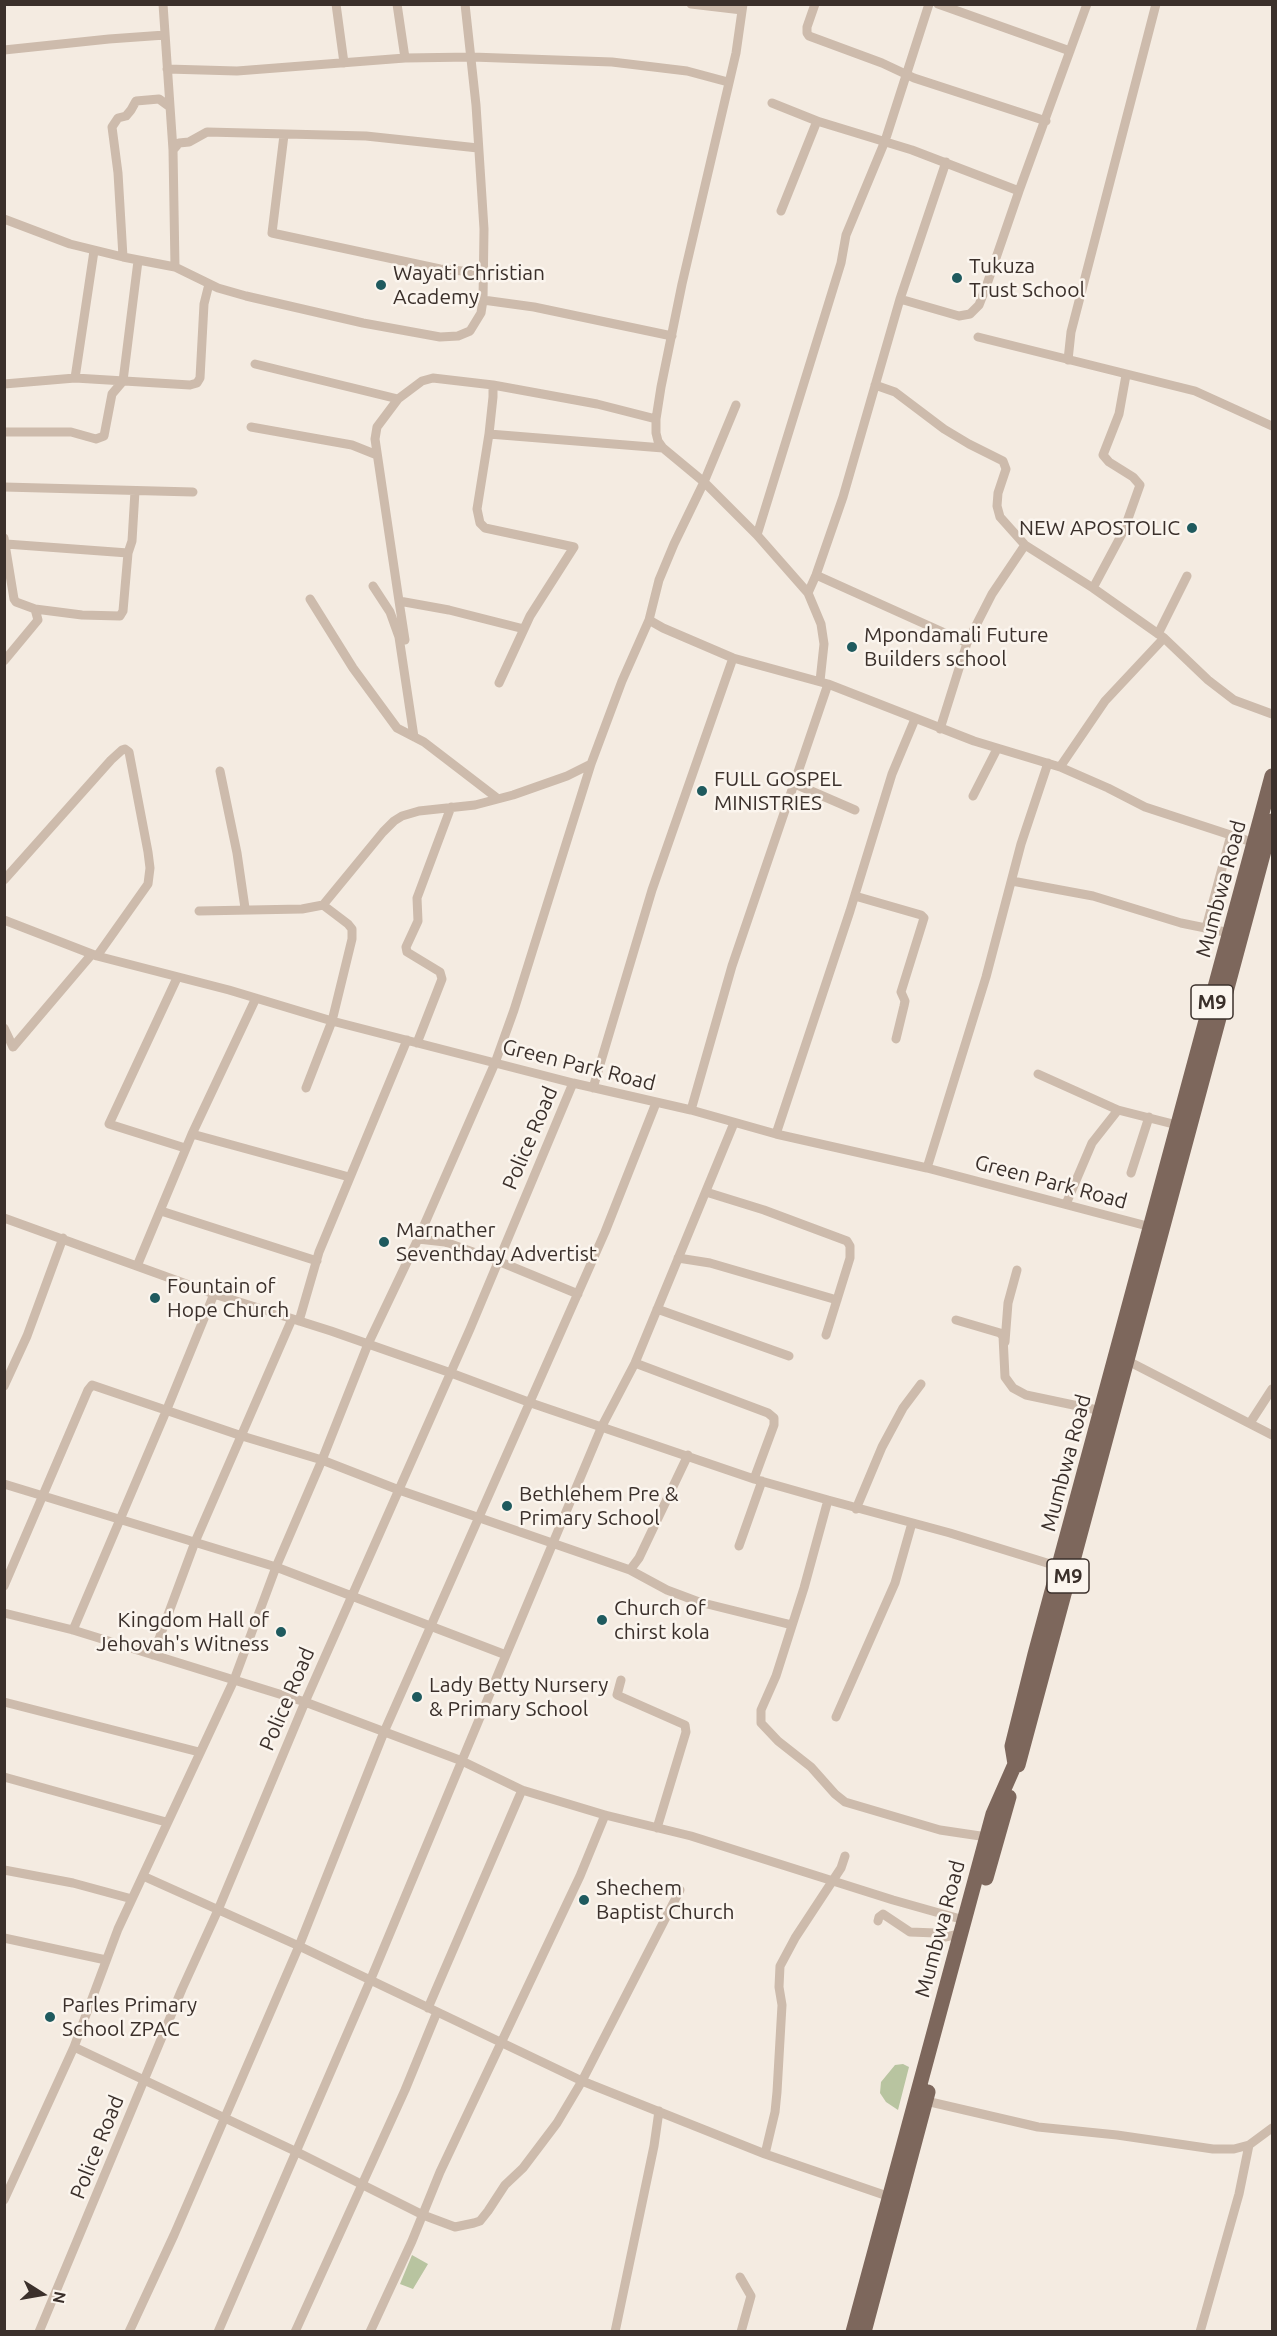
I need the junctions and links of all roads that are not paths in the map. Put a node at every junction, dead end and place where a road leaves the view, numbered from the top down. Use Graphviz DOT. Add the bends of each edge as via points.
graph roads {
  1 [pos="163,4"];
  2 [pos="336,4"];
  3 [pos="398,4"];
  4 [pos="465,4"];
  5 [pos="691,4"];
  6 [pos="815,4"];
  7 [pos="929,4"];
  8 [pos="938,4"];
  9 [pos="1087,4"];
  10 [pos="1156,4"];
  11 [pos="743,7"];
  12 [pos="165,35"];
  13 [pos="4,50"];
  14 [pos="1070,51"];
  15 [pos="472,57"];
  16 [pos="405,58"];
  17 [pos="344,63"];
  18 [pos="167,69"];
  19 [pos="908,75"];
  20 [pos="728,82"];
  21 [pos="772,103"];
  22 [pos="170,107"];
  23 [pos="817,121"];
  24 [pos="1046,121"];
  25 [pos="284,135"];
  26 [pos="885,141"];
  27 [pos="478,148"];
  28 [pos="173,150"];
  29 [pos="946,162"];
  30 [pos="1019,191"];
  31 [pos="782,211"];
  32 [pos="4,219"];
  33 [pos="94,251"];
  34 [pos="123,258"];
  35 [pos="138,261"];
  36 [pos="175,267"];
  37 [pos="485,273"];
  38 [pos="209,284"];
  39 [pos="900,299"];
  40 [pos="483,300"];
  41 [pos="672,336"];
  42 [pos="978,337"];
  43 [pos="1068,360"];
  44 [pos="255,364"];
  45 [pos="1126,375"];
  46 [pos="75,378"];
  47 [pos="123,381"];
  48 [pos="4,384"];
  49 [pos="492,385"];
  50 [pos="876,385"];
  51 [pos="398,399"];
  52 [pos="736,405"];
  53 [pos="656,419"];
  54 [pos="1272,426"];
  55 [pos="251,427"];
  56 [pos="4,432"];
  57 [pos="489,434"];
  58 [pos="663,448"];
  59 [pos="377,455"];
  60 [pos="704,482"];
  61 [pos="4,488"];
  62 [pos="135,491"];
  63 [pos="194,492"];
  64 [pos="757,535"];
  65 [pos="5,541"];
  66 [pos="1025,545"];
  67 [pos="128,553"];
  68 [pos="816,575"];
  69 [pos="1187,576"];
  70 [pos="373,586"];
  71 [pos="1093,588"];
  72 [pos="808,593"];
  73 [pos="310,599"];
  74 [pos="399,601"];
  75 [pos="35,609"];
  76 [pos="649,620"];
  77 [pos="524,629"];
  78 [pos="1161,636"];
  79 [pos="967,643"];
  80 [pos="733,658"];
  81 [pos="4,661"];
  82 [pos="411,679"];
  83 [pos="824,682"];
  84 [pos="499,683"];
  85 [pos="1272,714"];
  86 [pos="915,719"];
  87 [pos="940,729"];
  88 [pos="414,737"];
  89 [pos="997,749"];
  90 [pos="1048,763"];
  91 [pos="591,764"];
  92 [pos="1060,767"];
  93 [pos="220,771"];
  94 [pos="1272,776"];
  95 [pos="795,784"];
  96 [pos="973,796"];
  97 [pos="497,798"];
  98 [pos="451,807"];
  99 [pos="855,810"];
  100 [pos="1272,821"];
  101 [pos="1231,835"];
  102 [pos="1260,844"];
  103 [pos="4,880"];
  104 [pos="1012,881"];
  105 [pos="855,896"];
  106 [pos="323,905"];
  107 [pos="245,908"];
  108 [pos="199,911"];
  109 [pos="4,920"];
  110 [pos="1206,928"];
  111 [pos="1230,933"];
  112 [pos="95,955"];
  113 [pos="177,978"];
  114 [pos="256,998"];
  115 [pos="332,1020"];
  116 [pos="4,1028"];
  117 [pos="896,1039"];
  118 [pos="407,1040"];
  119 [pos="417,1043"];
  120 [pos="495,1063"];
  121 [pos="1038,1074"];
  122 [pos="573,1083"];
  123 [pos="306,1088"];
  124 [pos="593,1088"];
  125 [pos="656,1103"];
  126 [pos="691,1110"];
  127 [pos="1118,1110"];
  128 [pos="1149,1117"];
  129 [pos="734,1123"];
  130 [pos="1184,1126"];
  131 [pos="192,1134"];
  132 [pos="776,1134"];
  133 [pos="185,1148"];
  134 [pos="927,1168"];
  135 [pos="1131,1173"];
  136 [pos="349,1177"];
  137 [pos="706,1192"];
  138 [pos="1066,1204"];
  139 [pos="161,1211"];
  140 [pos="4,1218"];
  141 [pos="1151,1227"];
  142 [pos="63,1238"];
  143 [pos="418,1239"];
  144 [pos="678,1258"];
  145 [pos="317,1261"];
  146 [pos="498,1261"];
  147 [pos="137,1266"];
  148 [pos="1017,1270"];
  149 [pos="214,1294"];
  150 [pos="578,1294"];
  151 [pos="837,1300"];
  152 [pos="657,1309"];
  153 [pos="296,1320"];
  154 [pos="956,1320"];
  155 [pos="826,1335"];
  156 [pos="1005,1342"];
  157 [pos="368,1344"];
  158 [pos="789,1356"];
  159 [pos="1122,1358"];
  160 [pos="635,1363"];
  161 [pos="451,1373"];
  162 [pos="921,1384"];
  163 [pos="4,1386"];
  164 [pos="1272,1389"];
  165 [pos="531,1403"];
  166 [pos="167,1409"];
  167 [pos="1102,1411"];
  168 [pos="1250,1423"];
  169 [pos="602,1426"];
  170 [pos="1272,1435"];
  171 [pos="242,1436"];
  172 [pos="688,1455"];
  173 [pos="322,1460"];
  174 [pos="1094,1460"];
  175 [pos="758,1480"];
  176 [pos="4,1484"];
  177 [pos="399,1490"];
  178 [pos="43,1495"];
  179 [pos="828,1500"];
  180 [pos="856,1509"];
  181 [pos="478,1518"];
  182 [pos="120,1519"];
  183 [pos="912,1523"];
  184 [pos="195,1542"];
  185 [pos="553,1544"];
  186 [pos="739,1546"];
  187 [pos="276,1567"];
  188 [pos="1060,1567"];
  189 [pos="630,1570"];
  190 [pos="4,1586"];
  191 [pos="352,1596"];
  192 [pos="4,1613"];
  193 [pos="792,1625"];
  194 [pos="431,1626"];
  195 [pos="73,1630"];
  196 [pos="153,1655"];
  197 [pos="506,1656"];
  198 [pos="234,1680"];
  199 [pos="621,1680"];
  200 [pos="4,1702"];
  201 [pos="305,1702"];
  202 [pos="836,1717"];
  203 [pos="384,1732"];
  204 [pos="199,1752"];
  205 [pos="462,1761"];
  206 [pos="4,1777"];
  207 [pos="522,1790"];
  208 [pos="605,1815"];
  209 [pos="166,1822"];
  210 [pos="657,1828"];
  211 [pos="987,1837"];
  212 [pos="845,1856"];
  213 [pos="4,1870"];
  214 [pos="143,1876"];
  215 [pos="833,1881"];
  216 [pos="680,1890"];
  217 [pos="132,1899"];
  218 [pos="218,1910"];
  219 [pos="878,1921"];
  220 [pos="962,1927"];
  221 [pos="4,1938"];
  222 [pos="299,1946"];
  223 [pos="106,1960"];
  224 [pos="370,1981"];
  225 [pos="433,2010"];
  226 [pos="500,2041"];
  227 [pos="74,2048"];
  228 [pos="143,2080"];
  229 [pos="582,2081"];
  230 [pos="926,2101"];
  231 [pos="659,2111"];
  232 [pos="224,2119"];
  233 [pos="1272,2128"];
  234 [pos="1249,2145"];
  235 [pos="297,2152"];
  236 [pos="765,2154"];
  237 [pos="362,2184"];
  238 [pos="894,2198"];
  239 [pos="4,2200"];
  240 [pos="423,2215"];
  241 [pos="740,2277"];
  242 [pos="39,2331"];
  243 [pos="129,2331"];
  244 [pos="218,2331"];
  245 [pos="296,2331"];
  246 [pos="370,2331"];
  247 [pos="615,2331"];
  248 [pos="741,2331"];
  249 [pos="853,2331"];
  250 [pos="864,2331"];
  251 [pos="1200,2331"];
  1 -- 12 [label="street"];
  2 -- 17 [label="street"];
  3 -- 16 [label="street"];
  4 -- 15 [label="street"];
  5 -- 11 [label="street"];
  6 -- 19 [label="street" via="807,27 809,36"];
  7 -- 19 [label="street"];
  8 -- 14 [label="street"];
  9 -- 14 [label="street"];
  10 -- 43 [label="street" via="1071,332"];
  11 -- 20 [label="street"];
  12 -- 13 [label="street"];
  12 -- 18 [label="street"];
  14 -- 24 [label="street"];
  15 -- 16 [label="street"];
  15 -- 20 [label="street" via="612,62 687,71"];
  15 -- 27 [label="street"];
  16 -- 17 [label="street"];
  17 -- 18 [label="street" via="237,71"];
  18 -- 22 [label="street"];
  19 -- 24 [label="street"];
  19 -- 26 [label="street"];
  20 -- 41 [label="street"];
  21 -- 23 [label="street"];
  22 -- 28 [label="street"];
  22 -- 34 [label="street" via="159,99 136,101 112,127"];
  23 -- 26 [label="street"];
  23 -- 31 [label="street"];
  24 -- 30 [label="street"];
  25 -- 27 [label="street" via="366,136"];
  25 -- 28 [label="street" via="207,132 179,143"];
  25 -- 37 [label="street" via="272,233 440,269"];
  26 -- 29 [label="street"];
  26 -- 64 [label="street" via="846,235 841,263"];
  27 -- 37 [label="street"];
  28 -- 36 [label="street"];
  29 -- 30 [label="street"];
  29 -- 39 [label="street"];
  30 -- 39 [label="street" via="979,305 970,314 959,316"];
  32 -- 33 [label="street"];
  33 -- 34 [label="street"];
  33 -- 46 [label="street"];
  34 -- 35 [label="street"];
  35 -- 36 [label="street"];
  35 -- 47 [label="street"];
  36 -- 38 [label="street"];
  37 -- 40 [label="street"];
  38 -- 40 [label="street" via="363,323 440,337 470,332 481,313"];
  38 -- 47 [label="street" via="197,383"];
  39 -- 50 [label="street"];
  40 -- 41 [label="street"];
  41 -- 53 [label="street"];
  42 -- 43 [label="street"];
  43 -- 45 [label="street"];
  44 -- 51 [label="street"];
  45 -- 54 [label="street" via="1195,391"];
  45 -- 71 [label="street" via="1119,414 1103,455 1140,485 1124,530"];
  46 -- 47 [label="street"];
  46 -- 48 [label="street"];
  47 -- 56 [label="street" via="112,394 104,436 96,439 71,432"];
  49 -- 51 [label="street" via="433,378 422,381"];
  49 -- 53 [label="street"];
  49 -- 57 [label="street"];
  50 -- 66 [label="street" via="895,392 944,429 1003,461 1006,469 997,506 1000,517"];
  50 -- 68 [label="street"];
  51 -- 59 [label="street" via="378,427"];
  52 -- 60 [label="street"];
  53 -- 58 [label="street" via="658,441"];
  55 -- 59 [label="street" via="352,445"];
  57 -- 58 [label="street"];
  57 -- 77 [label="street" via="477,509 480,523 485,528 574,547"];
  58 -- 60 [label="street"];
  59 -- 74 [label="street"];
  60 -- 64 [label="street"];
  60 -- 76 [label="street" via="667,562"];
  61 -- 62 [label="street"];
  62 -- 63 [label="street"];
  62 -- 67 [label="street"];
  64 -- 72 [label="street"];
  65 -- 67 [label="street"];
  65 -- 75 [label="street" via="14,599"];
  66 -- 71 [label="street"];
  66 -- 79 [label="street" via="992,594"];
  67 -- 75 [label="street" via="120,616"];
  68 -- 72 [label="street"];
  68 -- 79 [label="street"];
  69 -- 78 [label="street"];
  70 -- 88 [label="street" via="390,612 399,637"];
  71 -- 78 [label="street"];
  72 -- 83 [label="street" via="821,624"];
  73 -- 88 [label="street" via="397,728"];
  74 -- 77 [label="street"];
  74 -- 82 [label="street"];
  75 -- 81 [label="street" via="38,620"];
  76 -- 80 [label="street"];
  76 -- 91 [label="street"];
  77 -- 84 [label="street"];
  78 -- 85 [label="street" via="1234,700"];
  78 -- 92 [label="street" via="1105,701"];
  79 -- 87 [label="street"];
  80 -- 83 [label="street"];
  80 -- 124 [label="street" via="652,890"];
  83 -- 86 [label="street"];
  83 -- 95 [label="street"];
  86 -- 87 [label="street"];
  86 -- 105 [label="street" via="892,774"];
  87 -- 89 [label="street"];
  88 -- 97 [label="street"];
  89 -- 90 [label="street"];
  89 -- 96 [label="street"];
  90 -- 92 [label="street"];
  90 -- 104 [label="street"];
  91 -- 97 [label="street" via="567,776"];
  91 -- 120 [label="street"];
  92 -- 101 [label="street" via="1146,807"];
  93 -- 107 [label="street"];
  94 -- 102 [label="main road, Mumbwa Road / M9"];
  95 -- 99 [label="street"];
  95 -- 126 [label="street" via="732,966"];
  97 -- 98 [label="street"];
  98 -- 106 [label="street" via="419,811 394,821"];
  98 -- 119 [label="street" via="417,898 418,921 406,946 407,952 440,972 442,979"];
  100 -- 102 [label="main road, Mumbwa Road / M9"];
  101 -- 102 [label="street"];
  101 -- 110 [label="street"];
  102 -- 111 [label="main road, Mumbwa Road / M9"];
  102 -- 130 [label="main road, Mumbwa Road / M9"];
  103 -- 112 [label="street" via="111,760 122,750 129,752 148,852 148,884"];
  104 -- 110 [label="street" via="1093,896"];
  104 -- 134 [label="street"];
  105 -- 117 [label="street" via="924,918 901,992 904,1006"];
  105 -- 132 [label="street"];
  106 -- 107 [label="street" via="302,909"];
  106 -- 115 [label="street" via="352,929"];
  107 -- 108 [label="street"];
  109 -- 112 [label="street, Green Park Road"];
  110 -- 111 [label="street"];
  111 -- 130 [label="main road, Mumbwa Road / M9"];
  112 -- 113 [label="street, Green Park Road"];
  112 -- 116 [label="street" via="13,1047"];
  113 -- 114 [label="street, Green Park Road"];
  113 -- 133 [label="street" via="110,1124"];
  114 -- 115 [label="street, Green Park Road"];
  114 -- 131 [label="street"];
  115 -- 118 [label="street, Green Park Road"];
  115 -- 123 [label="street"];
  118 -- 119 [label="street, Green Park Road"];
  118 -- 136 [label="street"];
  119 -- 120 [label="street, Green Park Road"];
  120 -- 122 [label="street, Green Park Road"];
  120 -- 143 [label="street"];
  121 -- 127 [label="street"];
  122 -- 124 [label="street, Green Park Road"];
  122 -- 146 [label="street, Police Road"];
  124 -- 125 [label="street, Green Park Road"];
  125 -- 126 [label="street, Green Park Road"];
  125 -- 150 [label="street"];
  126 -- 129 [label="street, Green Park Road"];
  127 -- 128 [label="street"];
  127 -- 138 [label="street" via="1092,1143"];
  128 -- 130 [label="street"];
  128 -- 135 [label="street"];
  129 -- 132 [label="street, Green Park Road"];
  129 -- 137 [label="street"];
  130 -- 141 [label="main road, Mumbwa Road / M9"];
  130 -- 159 [label="main road, Mumbwa Road / M9"];
  131 -- 133 [label="street"];
  131 -- 136 [label="street"];
  132 -- 134 [label="street, Green Park Road"];
  133 -- 139 [label="street"];
  134 -- 138 [label="street, Green Park Road"];
  136 -- 145 [label="street"];
  137 -- 144 [label="street"];
  137 -- 151 [label="street" via="847,1241 850,1258"];
  138 -- 141 [label="street, Green Park Road"];
  139 -- 145 [label="street"];
  139 -- 147 [label="street"];
  140 -- 142 [label="street"];
  141 -- 159 [label="main road, Mumbwa Road / M9"];
  142 -- 147 [label="street"];
  142 -- 163 [label="street"];
  143 -- 146 [label="street" via="445,1242"];
  143 -- 157 [label="street"];
  144 -- 151 [label="street" via="710,1263"];
  144 -- 152 [label="street"];
  145 -- 153 [label="street"];
  146 -- 150 [label="street"];
  146 -- 161 [label="street, Police Road"];
  147 -- 149 [label="street"];
  148 -- 156 [label="street" via="1008,1303"];
  149 -- 153 [label="street"];
  149 -- 166 [label="street"];
  150 -- 165 [label="street"];
  151 -- 155 [label="street"];
  152 -- 158 [label="street"];
  152 -- 160 [label="street"];
  153 -- 157 [label="street"];
  153 -- 171 [label="street"];
  154 -- 156 [label="street" via="1000,1334"];
  156 -- 167 [label="street" via="1005,1377 1013,1388 1026,1395"];
  157 -- 161 [label="street"];
  157 -- 173 [label="street"];
  159 -- 167 [label="main road, Mumbwa Road / M9"];
  159 -- 168 [label="street"];
  159 -- 174 [label="main road, Mumbwa Road / M9"];
  160 -- 169 [label="street"];
  160 -- 175 [label="street" via="774,1418"];
  161 -- 165 [label="street"];
  161 -- 177 [label="street, Police Road"];
  162 -- 180 [label="street" via="882,1447"];
  164 -- 168 [label="street"];
  165 -- 169 [label="street"];
  165 -- 181 [label="street"];
  166 -- 171 [label="street"];
  166 -- 178 [label="street" via="92,1385"];
  166 -- 182 [label="street"];
  167 -- 174 [label="main road, Mumbwa Road / M9"];
  168 -- 170 [label="street"];
  169 -- 172 [label="street"];
  169 -- 185 [label="street"];
  171 -- 173 [label="street"];
  171 -- 184 [label="street"];
  172 -- 175 [label="street"];
  172 -- 189 [label="street"];
  173 -- 177 [label="street"];
  173 -- 187 [label="street"];
  174 -- 188 [label="main road, Mumbwa Road / M9"];
  174 -- 230 [label="main road, Mumbwa Road / M9"];
  175 -- 179 [label="street"];
  175 -- 186 [label="street"];
  176 -- 178 [label="street"];
  177 -- 181 [label="street"];
  177 -- 191 [label="street, Police Road"];
  178 -- 182 [label="street"];
  178 -- 190 [label="street"];
  179 -- 180 [label="street"];
  179 -- 193 [label="street"];
  180 -- 183 [label="street"];
  181 -- 185 [label="street"];
  181 -- 194 [label="street"];
  182 -- 184 [label="street"];
  182 -- 195 [label="street"];
  183 -- 188 [label="street"];
  183 -- 202 [label="street" via="895,1583"];
  184 -- 187 [label="street"];
  184 -- 196 [label="street"];
  185 -- 189 [label="street"];
  185 -- 197 [label="street"];
  187 -- 191 [label="street"];
  187 -- 198 [label="street"];
  188 -- 211 [label="main road, Mumbwa Road / M9" via="1012,1746 1015,1764"];
  189 -- 193 [label="street" via="699,1602"];
  191 -- 194 [label="street"];
  191 -- 201 [label="street, Police Road"];
  192 -- 195 [label="street"];
  193 -- 211 [label="street" via="761,1710 761,1723 845,1802 940,1830"];
  194 -- 197 [label="street"];
  194 -- 203 [label="street"];
  195 -- 196 [label="street"];
  196 -- 198 [label="street"];
  197 -- 205 [label="street"];
  198 -- 201 [label="street"];
  198 -- 204 [label="street"];
  199 -- 210 [label="street" via="617,1695 685,1725"];
  200 -- 204 [label="street"];
  201 -- 203 [label="street"];
  201 -- 218 [label="street, Police Road"];
  203 -- 205 [label="street"];
  203 -- 222 [label="street"];
  204 -- 209 [label="street"];
  205 -- 207 [label="street"];
  205 -- 224 [label="street"];
  206 -- 209 [label="street"];
  207 -- 208 [label="street"];
  207 -- 225 [label="street"];
  208 -- 210 [label="street"];
  208 -- 226 [label="street" via="580,1876"];
  209 -- 214 [label="street"];
  210 -- 215 [label="street"];
  211 -- 220 [label="main road, Mumbwa Road / M9"];
  212 -- 215 [label="street"];
  213 -- 217 [label="street"];
  214 -- 217 [label="street"];
  214 -- 218 [label="street"];
  215 -- 220 [label="street"];
  215 -- 236 [label="street" via="780,1966 777,2092"];
  216 -- 229 [label="street"];
  217 -- 223 [label="street"];
  218 -- 222 [label="street"];
  218 -- 228 [label="street, Police Road"];
  219 -- 220 [label="street" via="883,1914 910,1932 945,1937"];
  220 -- 238 [label="main road, Mumbwa Road / M9"];
  221 -- 223 [label="street"];
  222 -- 224 [label="street"];
  222 -- 232 [label="street"];
  223 -- 227 [label="street"];
  224 -- 225 [label="street"];
  224 -- 235 [label="street"];
  225 -- 226 [label="street"];
  225 -- 237 [label="street"];
  226 -- 229 [label="street"];
  226 -- 240 [label="street"];
  227 -- 228 [label="street"];
  227 -- 239 [label="street"];
  228 -- 232 [label="street"];
  228 -- 242 [label="street, Police Road"];
  229 -- 231 [label="street"];
  229 -- 240 [label="street" via="539,2148 505,2185 480,2221 455,2227"];
  230 -- 234 [label="street" via="1038,2127 1213,2149"];
  230 -- 238 [label="main road, Mumbwa Road / M9"];
  231 -- 236 [label="street"];
  231 -- 247 [label="street"];
  232 -- 235 [label="street"];
  232 -- 243 [label="street"];
  233 -- 234 [label="street"];
  234 -- 251 [label="street"];
  235 -- 237 [label="street"];
  235 -- 244 [label="street"];
  236 -- 238 [label="street"];
  237 -- 240 [label="street"];
  237 -- 245 [label="street"];
  238 -- 249 [label="main road, Mumbwa Road / M9"];
  238 -- 250 [label="main road, Mumbwa Road / M9"];
  240 -- 246 [label="street"];
  241 -- 248 [label="street" via="751,2296"];
}
